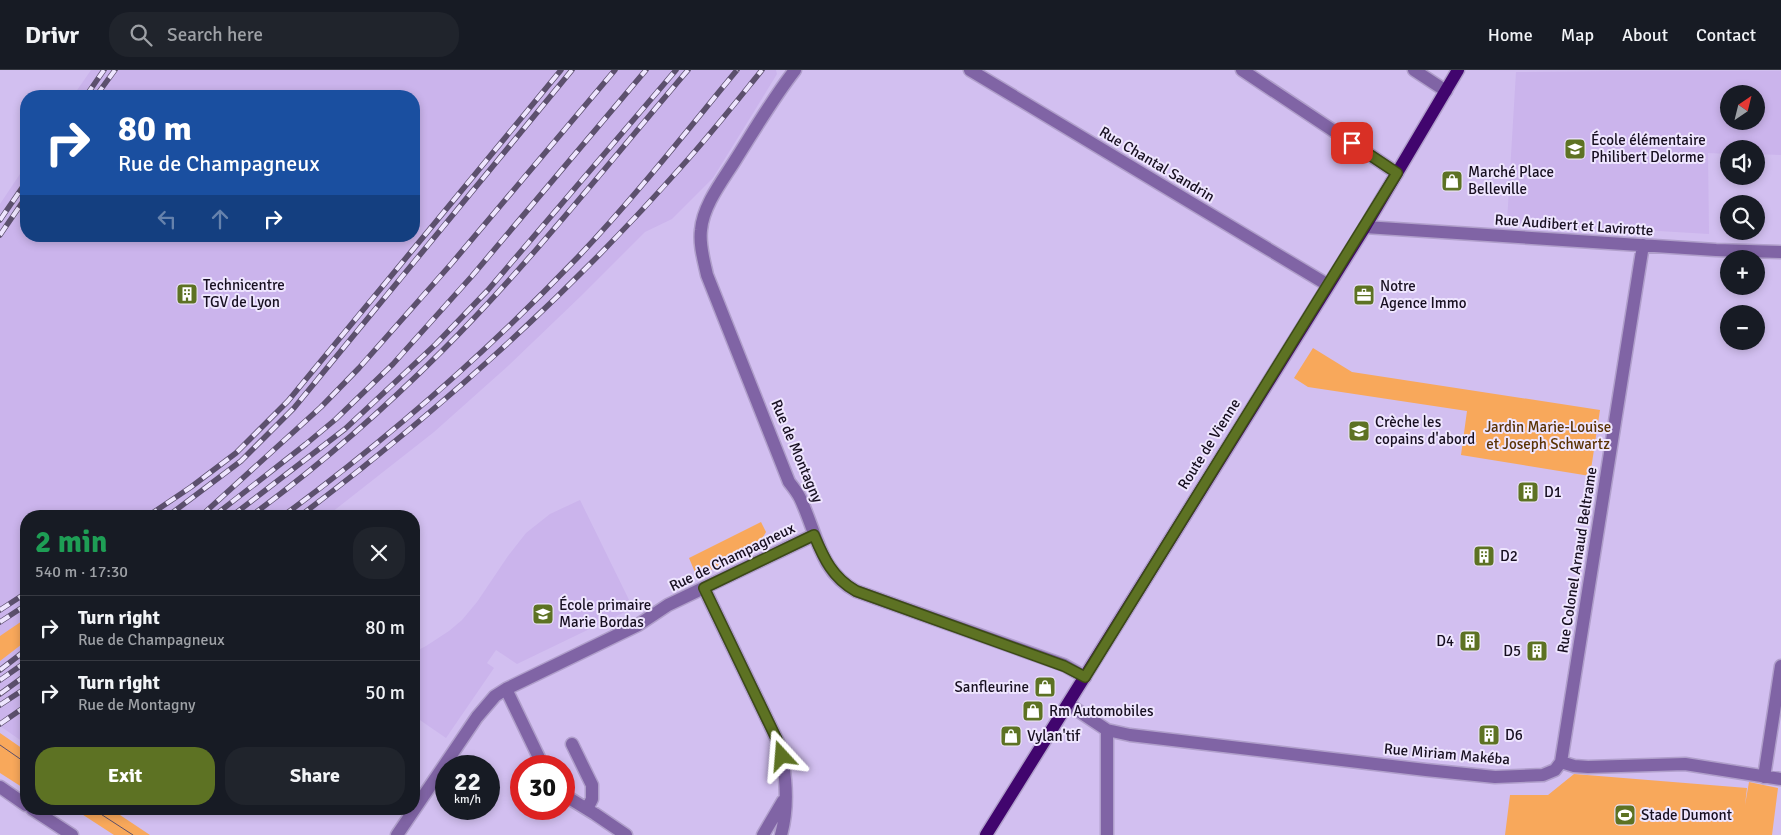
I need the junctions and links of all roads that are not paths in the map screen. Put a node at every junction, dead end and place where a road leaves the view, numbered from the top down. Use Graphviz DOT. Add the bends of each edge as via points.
graph roads {
  1 [pos="795,70"];
  2 [pos="970,70"];
  3 [pos="1242,70"];
  4 [pos="1414,70"];
  5 [pos="1458,70"];
  6 [pos="1446,90"];
  7 [pos="1397,173"];
  8 [pos="1365,227"];
  9 [pos="1643,245"];
  10 [pos="1781,252"];
  11 [pos="1328,285"];
  12 [pos="814,535"];
  13 [pos="704,588"];
  14 [pos="1781,666"];
  15 [pos="1085,677"];
  16 [pos="506,689"];
  17 [pos="1068,704"];
  18 [pos="1107,730"];
  19 [pos="572,744"];
  20 [pos="538,755"];
  21 [pos="1561,762"];
  22 [pos="1764,777"];
  23 [pos="1781,779"];
  24 [pos="0,788"];
  25 [pos="786,797"];
  26 [pos="20,801"];
  27 [pos="420,801"];
  28 [pos="575,802"];
  29 [pos="591,811"];
  30 [pos="41,815"];
  31 [pos="410,815"];
  32 [pos="72,835"];
  33 [pos="397,835"];
  34 [pos="626,835"];
  35 [pos="763,835"];
  36 [pos="781,835"];
  37 [pos="986,835"];
  38 [pos="1107,835"];
  1 -- 12 [label="street, Rue de Montagny" via="716,190 701,229 701,251 789,482 800,497"];
  2 -- 11 [label="street, Rue Chantal Sandrin"];
  3 -- 7 [label="street"];
  4 -- 6 [label="street"];
  5 -- 6 [label="main road, Route de Vienne"];
  6 -- 7 [label="main road, Route de Vienne"];
  7 -- 8 [label="main road, Route de Vienne"];
  8 -- 9 [label="street, Rue Audibert et Lavirotte"];
  8 -- 11 [label="main road, Route de Vienne"];
  9 -- 10 [label="street, Rue Audibert et Lavirotte"];
  9 -- 21 [label="street, Rue Colonel Arnaud Beltrame"];
  11 -- 15 [label="main road, Route de Vienne"];
  12 -- 13 [label="street, Rue de Champagneux"];
  12 -- 15 [label="street, Rue de Montagny" via="827,565 838,579 856,591 1064,666"];
  13 -- 16 [label="street, Rue de Champagneux" via="668,605 638,625"];
  13 -- 25 [label="street" via="779,744 785,768"];
  14 -- 22 [label="street"];
  15 -- 17 [label="main road, Route de Vienne"];
  16 -- 20 [label="street"];
  16 -- 27 [label="street, Rue de Champagneux" via="476,717"];
  17 -- 18 [label="street"];
  17 -- 37 [label="main road, Route de Vienne"];
  18 -- 21 [label="street, Rue Miriam Makéba" via="1495,777 1543,775 1555,770"];
  18 -- 38 [label="street"];
  19 -- 29 [label="street" via="592,785"];
  21 -- 22 [label="street" via="1588,767 1685,764"];
  22 -- 23 [label="street"];
  24 -- 26 [label="street"];
  25 -- 35 [label="street"];
  25 -- 36 [label="street"];
  28 -- 29 [label="street"];
  29 -- 34 [label="street"];
  30 -- 32 [label="street"];
  31 -- 33 [label="street, Rue de Champagneux"];
}
